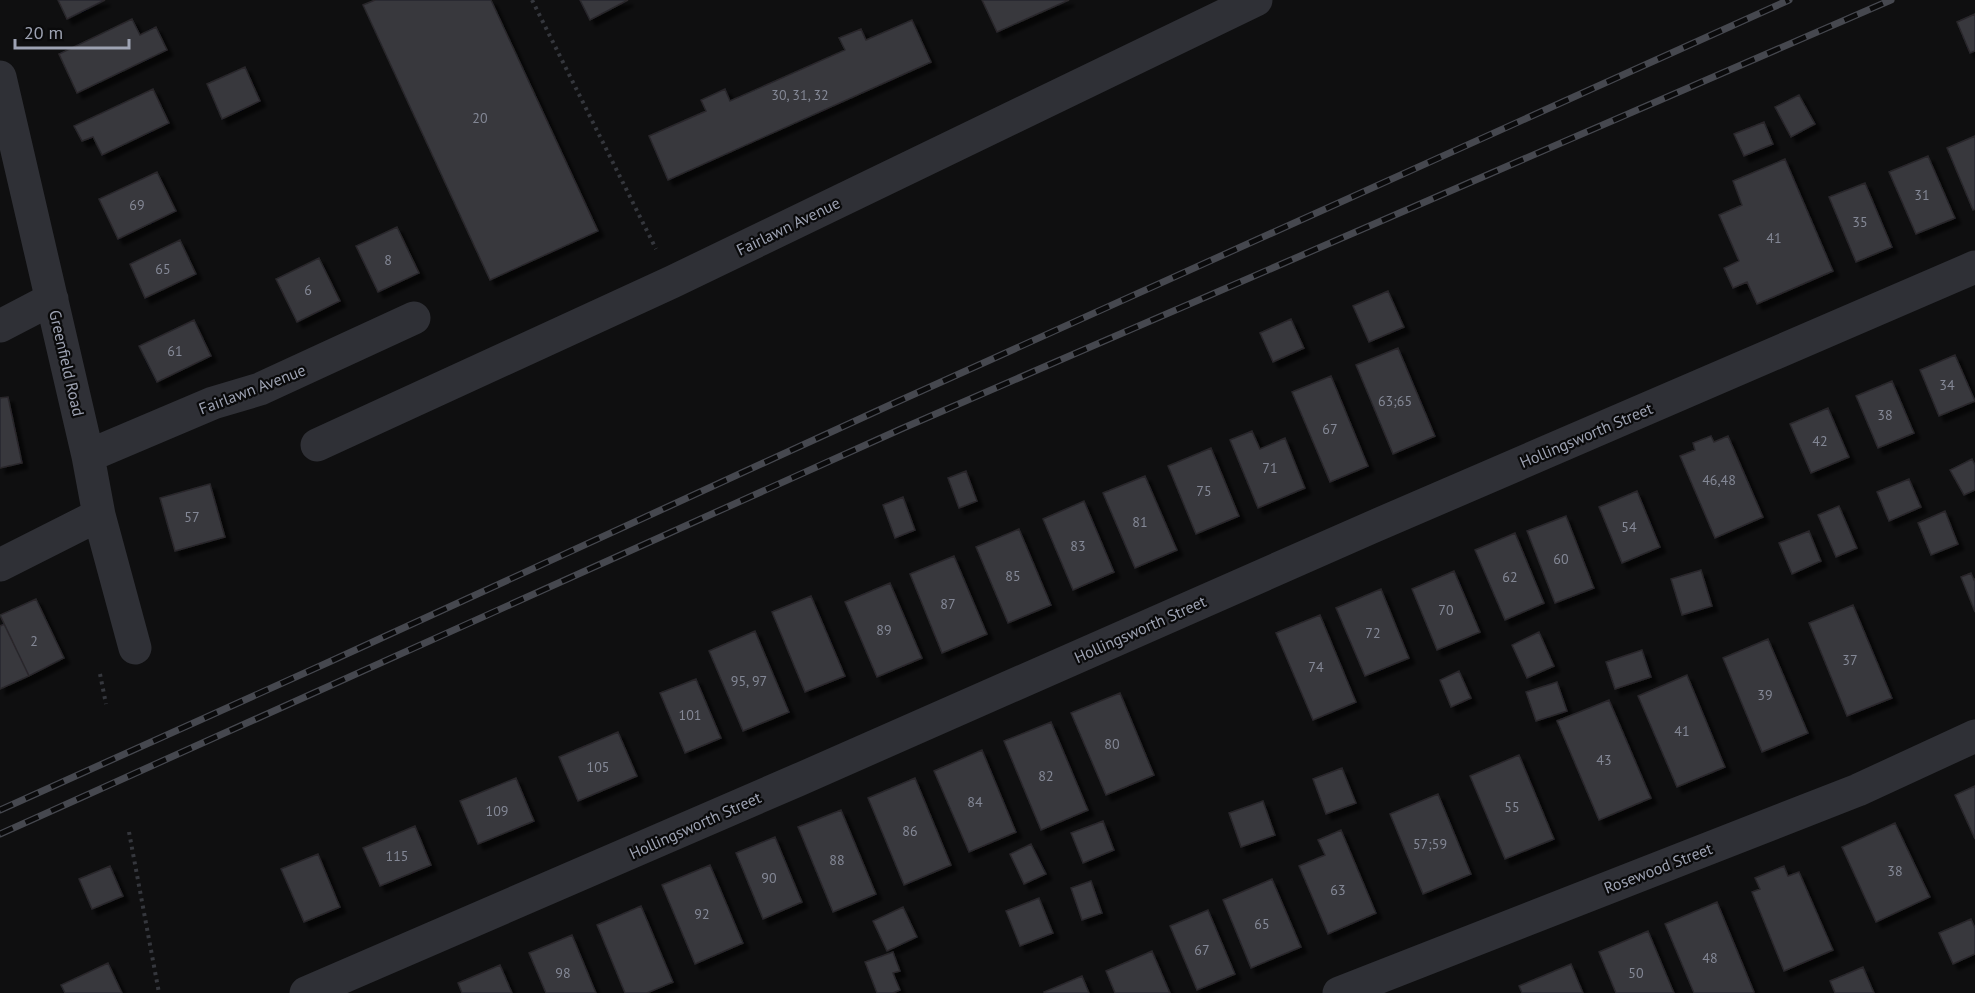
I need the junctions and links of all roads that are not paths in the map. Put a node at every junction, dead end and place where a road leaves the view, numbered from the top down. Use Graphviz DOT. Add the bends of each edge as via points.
graph roads {
  1 [pos="1256,0"];
  2 [pos="0,77"];
  3 [pos="1975,267"];
  4 [pos="52,299"];
  5 [pos="414,318"];
  6 [pos="0,326"];
  7 [pos="317,445"];
  8 [pos="88,456"];
  9 [pos="99,515"];
  10 [pos="0,566"];
  11 [pos="135,648"];
  12 [pos="1975,736"];
  13 [pos="306,993"];
  14 [pos="1339,993"];
  1 -- 7 [label="street, Fairlawn Avenue" via="672,282"];
  2 -- 4 [label="street, Greenfield Road"];
  3 -- 13 [label="street, Hollingsworth Street"];
  4 -- 6 [label="street"];
  4 -- 8 [label="street, Greenfield Road"];
  5 -- 8 [label="street, Fairlawn Avenue" via="260,389 213,403"];
  8 -- 9 [label="street, Greenfield Road"];
  9 -- 10 [label="street"];
  9 -- 11 [label="street, Greenfield Road"];
  12 -- 14 [label="street, Rosewood Street" via="1858,790"];
}
